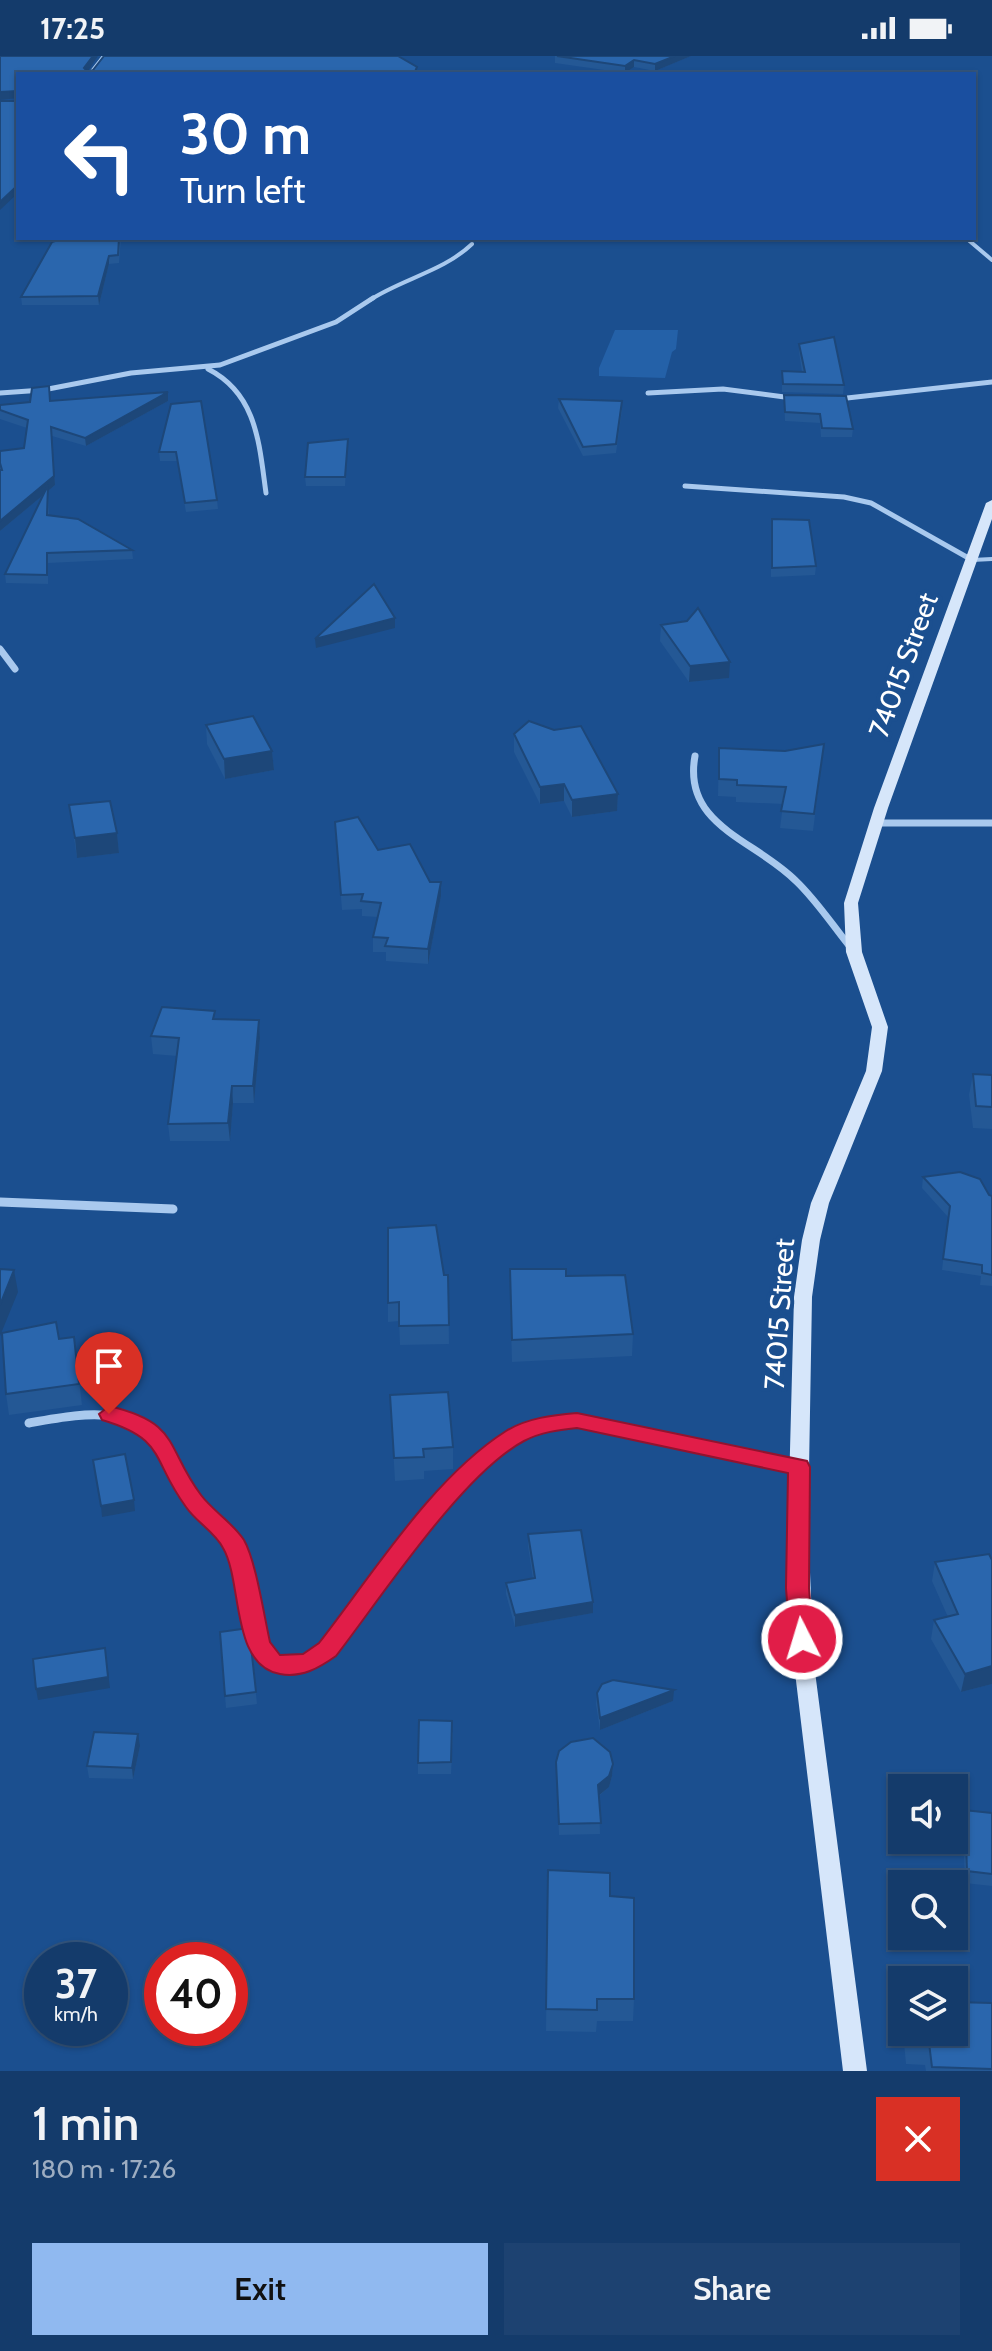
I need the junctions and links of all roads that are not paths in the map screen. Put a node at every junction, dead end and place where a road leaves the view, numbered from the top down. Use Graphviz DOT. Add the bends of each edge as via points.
graph roads {
  1 [pos="104,56"];
  2 [pos="92,72"];
  3 [pos="968,240"];
  4 [pos="472,244"];
  5 [pos="992,260"];
  6 [pos="207,369"];
  7 [pos="992,382"];
  8 [pos="0,393"];
  9 [pos="648,393"];
  10 [pos="802,400"];
  11 [pos="833,400"];
  12 [pos="685,486"];
  13 [pos="266,493"];
  14 [pos="992,503"];
  15 [pos="992,559"];
  16 [pos="972,560"];
  17 [pos="0,649"];
  18 [pos="15,669"];
  19 [pos="695,756"];
  20 [pos="876,823"];
  21 [pos="992,823"];
  22 [pos="854,952"];
  23 [pos="0,1202"];
  24 [pos="173,1209"];
  25 [pos="29,1423"];
  26 [pos="799,1467"];
  27 [pos="855,2071"];
  1 -- 2 [label="street"];
  3 -- 5 [label="street"];
  4 -- 6 [label="street" via="457,258 391,286 336,322"];
  6 -- 8 [label="street" via="149,371"];
  6 -- 13 [label="street" via="226,375 243,391"];
  7 -- 11 [label="street"];
  9 -- 10 [label="street" via="723,389"];
  12 -- 16 [label="street" via="871,503"];
  14 -- 16 [label="street, 74015 Street"];
  15 -- 16 [label="lane"];
  16 -- 20 [label="street, 74015 Street"];
  17 -- 18 [label="street"];
  19 -- 22 [label="street" via="691,786 704,810 795,878"];
  20 -- 21 [label="street"];
  20 -- 22 [label="street, 74015 Street" via="851,903"];
  22 -- 26 [label="street, 74015 Street" via="880,1027 879,1050 811,1240 803,1297"];
  23 -- 24 [label="street" via="63,1200 108,1208"];
  25 -- 26 [label="street" via="109,1414 151,1430 196,1504 234,1544 259,1645 272,1663 292,1667 327,1649 438,1507 515,1436 549,1423 577,1420"];
  26 -- 27 [label="street, 74015 Street" via="797,1588 804,1664"];
}
